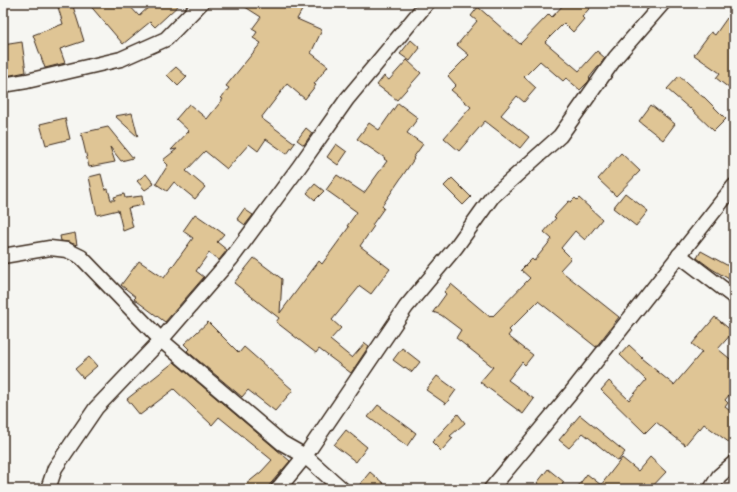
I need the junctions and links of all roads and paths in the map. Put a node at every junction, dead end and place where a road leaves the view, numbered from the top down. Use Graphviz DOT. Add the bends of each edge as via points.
graph roads {
  1 [pos="201,3"];
  2 [pos="427,3"];
  3 [pos="663,3"];
  4 [pos="3,85"];
  5 [pos="734,186"];
  6 [pos="679,255"];
  7 [pos="3,256"];
  8 [pos="734,297"];
  9 [pos="161,340"];
  10 [pos="305,456"];
  11 [pos="734,463"];
  12 [pos="48,489"];
  13 [pos="278,489"];
  14 [pos="342,489"];
  15 [pos="492,489"];
  16 [pos="711,489"];
  1 -- 4 [label="street" via="166,39 121,59"];
  2 -- 9 [label="street" via="347,99 231,259"];
  3 -- 10 [label="street" via="616,57 560,136 492,197 456,247 406,307"];
  5 -- 6 [label="street"];
  6 -- 8 [label="street"];
  6 -- 15 [label="street"];
  7 -- 9 [label="street" via="50,248 67,250 81,257"];
  9 -- 10 [label="street" via="282,443"];
  9 -- 12 [label="street" via="96,408 55,468"];
  10 -- 13 [label="street"];
  10 -- 14 [label="street"];
  11 -- 16 [label="street" via="719,476"];
}
